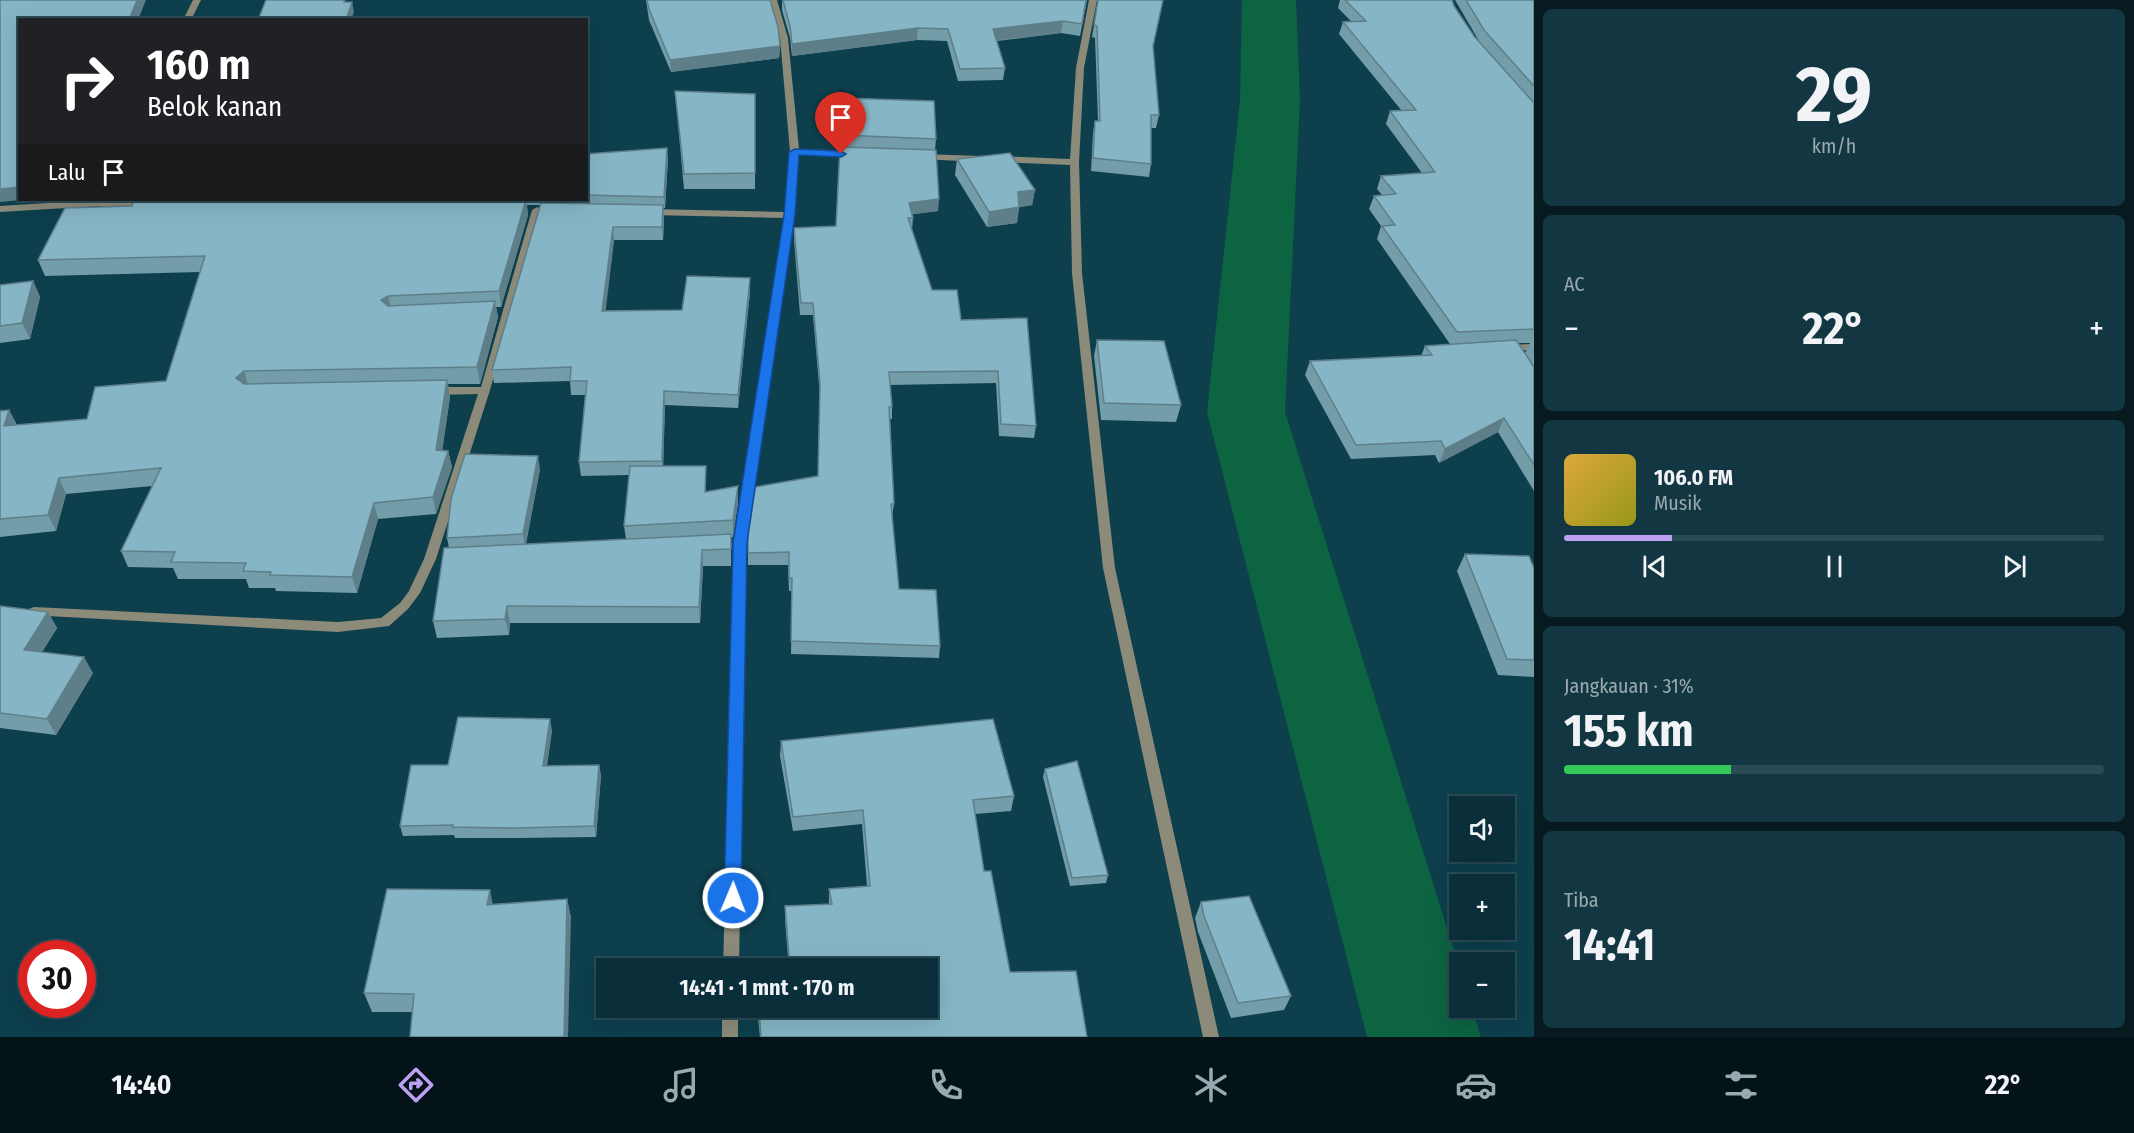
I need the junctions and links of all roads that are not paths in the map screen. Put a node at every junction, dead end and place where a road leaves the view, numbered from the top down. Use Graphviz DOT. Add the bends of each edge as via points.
graph roads {
  1 [pos="197,0"];
  2 [pos="773,0"];
  3 [pos="1093,0"];
  4 [pos="188,18"];
  5 [pos="795,152"];
  6 [pos="864,155"];
  7 [pos="911,156"];
  8 [pos="1074,162"];
  9 [pos="99,201"];
  10 [pos="157,204"];
  11 [pos="0,209"];
  12 [pos="537,210"];
  13 [pos="641,212"];
  14 [pos="790,215"];
  15 [pos="1534,347"];
  16 [pos="1493,349"];
  17 [pos="485,390"];
  18 [pos="426,391"];
  19 [pos="23,612"];
  20 [pos="731,958"];
  21 [pos="730,1018"];
  22 [pos="730,1037"];
  23 [pos="1211,1037"];
  1 -- 4 [label="street"];
  2 -- 5 [label="street" via="783,38"];
  3 -- 8 [label="street" via="1080,68"];
  5 -- 6 [label="street"];
  5 -- 14 [label="street"];
  7 -- 8 [label="street"];
  8 -- 23 [label="street" via="1077,273 1109,568"];
  9 -- 10 [label="street"];
  9 -- 11 [label="street"];
  12 -- 17 [label="street" via="503,312"];
  13 -- 14 [label="street"];
  14 -- 20 [label="street" via="734,544"];
  15 -- 16 [label="street" via="1517,352"];
  17 -- 18 [label="street"];
  17 -- 19 [label="street" via="436,558 404,606 384,623 338,627"];
  21 -- 22 [label="street"];
}
